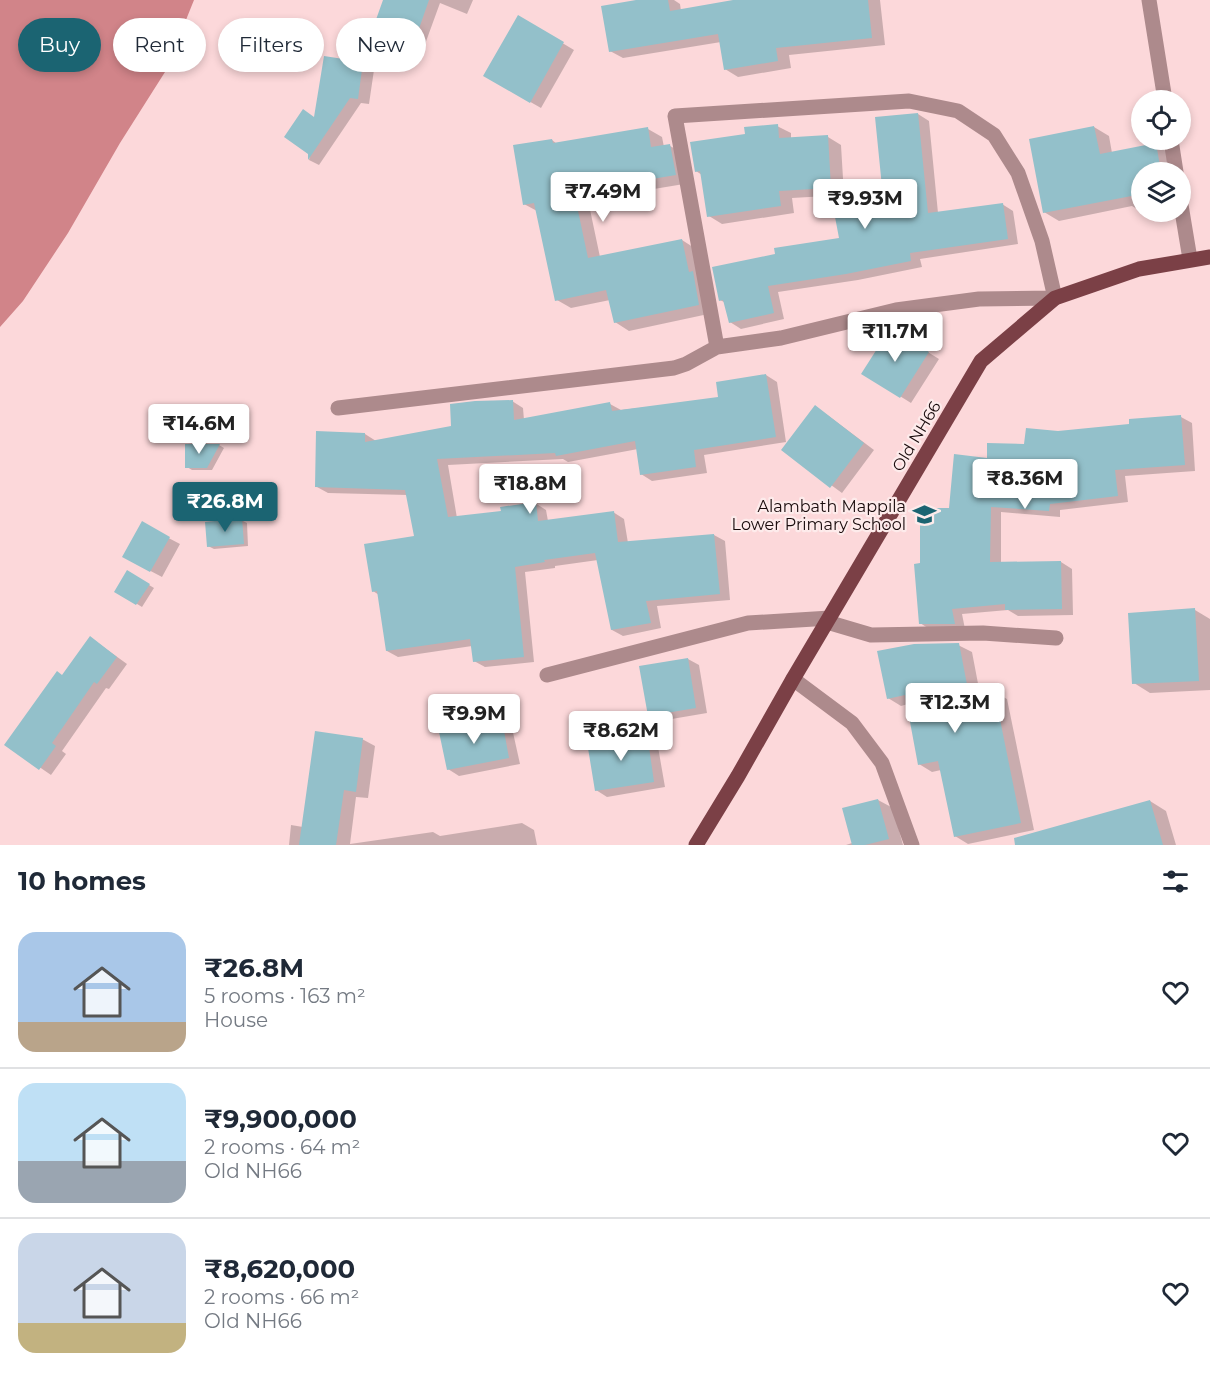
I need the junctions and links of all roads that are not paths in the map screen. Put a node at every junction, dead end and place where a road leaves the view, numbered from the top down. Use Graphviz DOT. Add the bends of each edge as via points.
graph roads {
  1 [pos="1149,0"];
  2 [pos="1163,90"];
  3 [pos="1184,222"];
  4 [pos="1210,257"];
  5 [pos="1190,259"];
  6 [pos="1054,298"];
  7 [pos="717,347"];
  8 [pos="338,408"];
  9 [pos="828,620"];
  10 [pos="1056,638"];
  11 [pos="547,675"];
  12 [pos="793,679"];
  13 [pos="696,845"];
  14 [pos="912,845"];
  1 -- 2 [label="street"];
  3 -- 5 [label="street"];
  4 -- 5 [label="main road, Old NH66"];
  5 -- 6 [label="main road, Old NH66" via="1139,269"];
  6 -- 7 [label="street" via="979,299 896,310 781,338"];
  6 -- 7 [label="street" via="1042,241 1018,173 994,135 958,111 909,101 675,116"];
  6 -- 9 [label="main road, Old NH66" via="981,361"];
  7 -- 8 [label="street" via="674,368"];
  9 -- 10 [label="street" via="871,635 983,633"];
  9 -- 11 [label="street" via="748,623"];
  9 -- 12 [label="main road, Old NH66"];
  12 -- 13 [label="main road, Old NH66"];
  12 -- 14 [label="street" via="852,723 882,763"];
}
